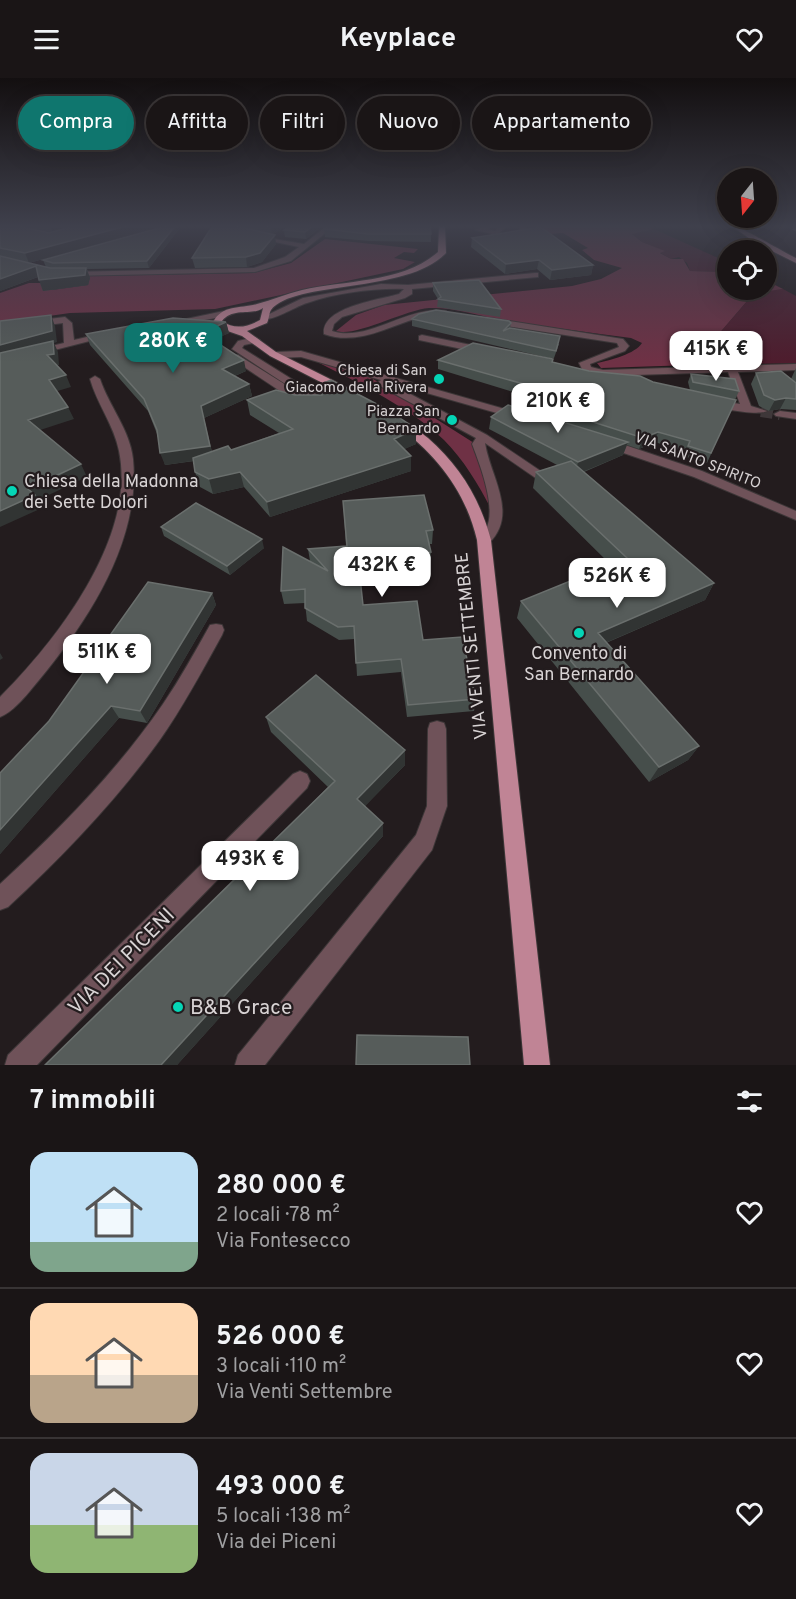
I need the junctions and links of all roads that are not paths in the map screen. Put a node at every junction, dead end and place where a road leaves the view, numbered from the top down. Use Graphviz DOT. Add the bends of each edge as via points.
graph roads {
  1 [pos="244,271"];
  2 [pos="409,271"];
  3 [pos="58,274"];
  4 [pos="535,276"];
  5 [pos="408,287"];
  6 [pos="276,302"];
  7 [pos="248,309"];
  8 [pos="224,314"];
  9 [pos="456,315"];
  10 [pos="265,316"];
  11 [pos="480,319"];
  12 [pos="194,320"];
  13 [pos="218,322"];
  14 [pos="165,323"];
  15 [pos="257,326"];
  16 [pos="0,328"];
  17 [pos="235,329"];
  18 [pos="122,331"];
  19 [pos="422,338"];
  20 [pos="254,339"];
  21 [pos="69,344"];
  22 [pos="498,353"];
  23 [pos="275,355"];
  24 [pos="235,357"];
  25 [pos="0,361"];
  26 [pos="796,367"];
  27 [pos="770,368"];
  28 [pos="732,369"];
  29 [pos="622,373"];
  30 [pos="372,374"];
  31 [pos="95,379"];
  32 [pos="783,381"];
  33 [pos="640,383"];
  34 [pos="361,399"];
  35 [pos="705,401"];
  36 [pos="747,409"];
  37 [pos="761,411"];
  38 [pos="387,414"];
  39 [pos="780,414"];
  40 [pos="796,416"];
  41 [pos="530,420"];
  42 [pos="483,437"];
  43 [pos="596,440"];
  44 [pos="545,478"];
  45 [pos="796,516"];
  46 [pos="484,540"];
  47 [pos="216,630"];
  48 [pos="0,709"];
  49 [pos="437,729"];
  50 [pos="300,781"];
  51 [pos="0,899"];
  52 [pos="18,1065"];
  53 [pos="248,1065"];
  54 [pos="537,1065"];
  1 -- 3 [label="street"];
  2 -- 6 [label="main road" via="300,293"];
  4 -- 5 [label="street"];
  5 -- 9 [label="street" via="409,292 403,297 349,311 327,332 350,336 422,313"];
  5 -- 10 [label="street" via="381,286 312,299"];
  6 -- 7 [label="main road"];
  6 -- 10 [label="main road"];
  7 -- 8 [label="main road"];
  7 -- 10 [label="main road"];
  8 -- 12 [label="street"];
  8 -- 13 [label="main road"];
  10 -- 15 [label="main road"];
  11 -- 29 [label="street" via="608,338 623,344 622,349 580,366 597,372"];
  12 -- 13 [label="street"];
  12 -- 14 [label="street"];
  13 -- 17 [label="main road"];
  15 -- 17 [label="main road"];
  15 -- 20 [label="main road"];
  16 -- 21 [label="street" via="64,320 68,323"];
  17 -- 20 [label="main road"];
  18 -- 21 [label="street"];
  19 -- 22 [label="street"];
  20 -- 23 [label="main road"];
  20 -- 24 [label="street" via="241,343 237,349 318,400 319,405 308,405"];
  21 -- 25 [label="street"];
  23 -- 30 [label="street" via="296,353"];
  23 -- 34 [label="main road"];
  26 -- 27 [label="street"];
  27 -- 28 [label="street"];
  27 -- 32 [label="street"];
  28 -- 29 [label="street"];
  28 -- 36 [label="street"];
  29 -- 33 [label="street"];
  30 -- 41 [label="street"];
  30 -- 42 [label="street"];
  31 -- 48 [label="street" via="123,440 127,458 125,501 118,531 108,560 69,628"];
  35 -- 36 [label="street"];
  36 -- 37 [label="street"];
  38 -- 46 [label="main road, VIA VENTI SETTEMBRE" via="448,463 471,502"];
  39 -- 40 [label="street"];
  42 -- 44 [label="street"];
  42 -- 46 [label="street" via="478,444 496,511 493,530"];
  43 -- 45 [label="street, VIA SANTO SPIRITO" via="698,474"];
  46 -- 54 [label="main road, VIA VENTI SETTEMBRE"];
  47 -- 51 [label="street" via="171,709 141,750"];
  49 -- 53 [label="street" via="437,806 424,842"];
  50 -- 52 [label="street, VIA DEI PICENI"];
}
